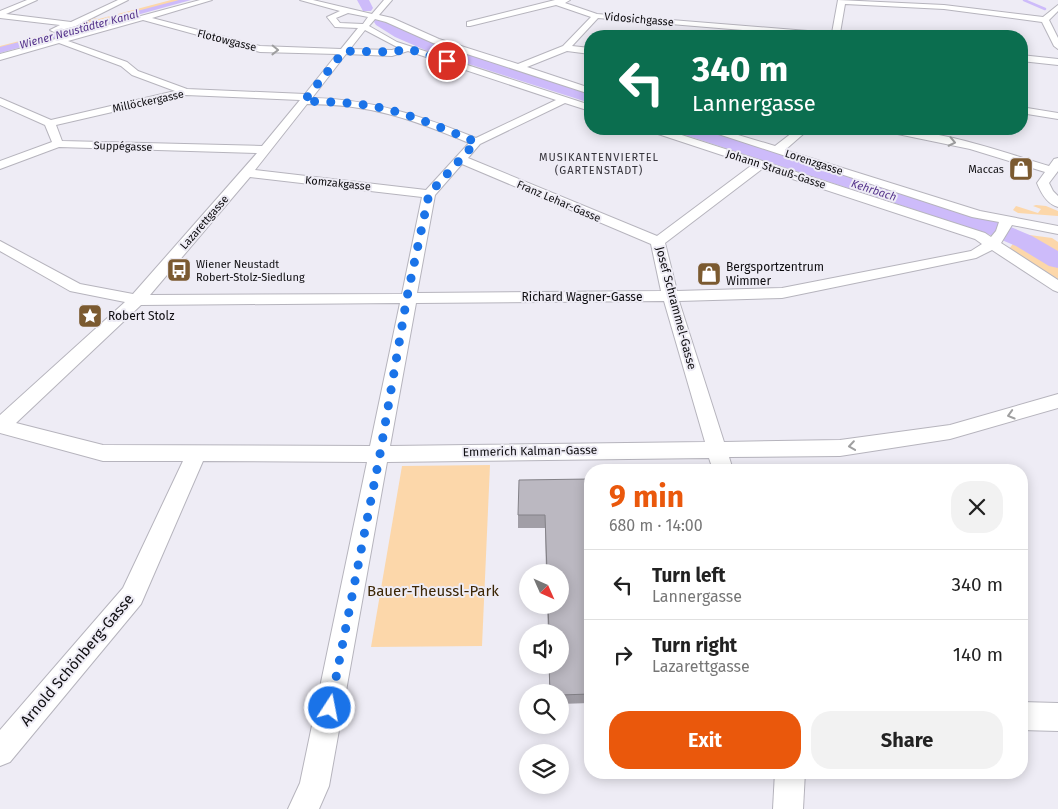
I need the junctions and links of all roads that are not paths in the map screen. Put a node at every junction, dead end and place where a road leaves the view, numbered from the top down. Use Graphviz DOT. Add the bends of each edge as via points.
graph roads {
  1 [pos="33,0"];
  2 [pos="124,0"];
  3 [pos="208,0"];
  4 [pos="304,0"];
  5 [pos="388,0"];
  6 [pos="566,0"];
  7 [pos="950,0"];
  8 [pos="842,1"];
  9 [pos="556,2"];
  10 [pos="944,6"];
  11 [pos="348,10"];
  12 [pos="1057,10"];
  13 [pos="0,15"];
  14 [pos="374,16"];
  15 [pos="596,16"];
  16 [pos="143,18"];
  17 [pos="1045,20"];
  18 [pos="73,24"];
  19 [pos="470,24"];
  20 [pos="364,26"];
  21 [pos="765,30"];
  22 [pos="839,30"];
  23 [pos="46,32"];
  24 [pos="60,41"];
  25 [pos="1058,46"];
  26 [pos="566,48"];
  27 [pos="409,49"];
  28 [pos="584,50"];
  29 [pos="344,51"];
  30 [pos="0,57"];
  31 [pos="1028,59"];
  32 [pos="1058,62"];
  33 [pos="517,68"];
  34 [pos="584,89"];
  35 [pos="186,92"];
  36 [pos="306,99"];
  37 [pos="564,100"];
  38 [pos="0,101"];
  39 [pos="584,106"];
  40 [pos="1028,111"];
  41 [pos="1058,116"];
  42 [pos="50,123"];
  43 [pos="672,135"];
  44 [pos="728,135"];
  45 [pos="796,135"];
  46 [pos="918,135"];
  47 [pos="476,142"];
  48 [pos="58,144"];
  49 [pos="264,150"];
  50 [pos="777,150"];
  51 [pos="460,159"];
  52 [pos="761,164"];
  53 [pos="0,165"];
  54 [pos="1054,166"];
  55 [pos="247,173"];
  56 [pos="429,194"];
  57 [pos="1058,203"];
  58 [pos="1058,230"];
  59 [pos="1001,232"];
  60 [pos="658,242"];
  61 [pos="0,245"];
  62 [pos="1058,287"];
  63 [pos="670,296"];
  64 [pos="407,297"];
  65 [pos="137,300"];
  66 [pos="1058,401"];
  67 [pos="0,426"];
  68 [pos="717,449"];
  69 [pos="380,454"];
  70 [pos="196,455"];
  71 [pos="721,464"];
  72 [pos="1028,716"];
  73 [pos="1058,717"];
  74 [pos="0,752"];
  75 [pos="790,779"];
  76 [pos="302,809"];
  77 [pos="788,809"];
  1 -- 13 [label="street"];
  2 -- 18 [label="street"];
  3 -- 16 [label="street"];
  4 -- 11 [label="street"];
  5 -- 14 [label="street, Lazarettgasse"];
  6 -- 9 [label="street"];
  7 -- 10 [label="street"];
  8 -- 10 [label="street"];
  8 -- 22 [label="street"];
  9 -- 15 [label="street, Vidosichgasse"];
  9 -- 19 [label="street"];
  10 -- 17 [label="street"];
  11 -- 14 [label="street"];
  11 -- 20 [label="street" via="331,17 338,25"];
  12 -- 17 [label="street"];
  13 -- 18 [label="street"];
  14 -- 20 [label="street, Lazarettgasse"];
  14 -- 33 [label="street" via="395,22 436,42"];
  15 -- 21 [label="street, Vidosichgasse"];
  15 -- 26 [label="street"];
  16 -- 24 [label="street"];
  16 -- 29 [label="street, Flotowgasse, one-way" via="253,48"];
  17 -- 25 [label="street"];
  18 -- 23 [label="street"];
  20 -- 27 [label="street"];
  20 -- 29 [label="street, Lazarettgasse"];
  24 -- 30 [label="street"];
  24 -- 35 [label="street" via="124,64 135,74"];
  26 -- 28 [label="street"];
  26 -- 33 [label="street"];
  27 -- 29 [label="street"];
  27 -- 37 [label="street"];
  29 -- 36 [label="street, Lazarettgasse"];
  31 -- 32 [label="street"];
  33 -- 34 [label="street"];
  35 -- 36 [label="street, Millöckergasse"];
  35 -- 42 [label="street, Millöckergasse"];
  36 -- 47 [label="street" via="377,106"];
  36 -- 49 [label="street, Lazarettgasse"];
  37 -- 39 [label="street"];
  37 -- 47 [label="street"];
  38 -- 42 [label="street"];
  40 -- 41 [label="street"];
  42 -- 48 [label="street"];
  43 -- 52 [label="street, Johann Strauß-Gasse"];
  44 -- 50 [label="street, Lorenzgasse"];
  45 -- 50 [label="street"];
  46 -- 54 [label="street, one-way"];
  47 -- 51 [label="street"];
  48 -- 49 [label="street, Suppégasse"];
  48 -- 53 [label="street"];
  49 -- 55 [label="street, Lazarettgasse"];
  50 -- 59 [label="street, Lorenzgasse" via="977,214"];
  51 -- 56 [label="street"];
  51 -- 60 [label="street, Franz Lehar-Gasse"];
  52 -- 59 [label="street, Johann Strauß-Gasse" via="980,236"];
  52 -- 60 [label="street, Josef Schrammel-Gasse"];
  54 -- 57 [label="street" via="1043,183 1047,193"];
  55 -- 56 [label="street, Komzakgasse"];
  55 -- 65 [label="street, Lazarettgasse"];
  56 -- 64 [label="street"];
  58 -- 59 [label="street, Lorenzgasse"];
  59 -- 62 [label="street, Johann Strauß-Gasse"];
  59 -- 63 [label="street, Richard Wagner-Gasse" via="976,254 782,293"];
  60 -- 63 [label="street, Josef Schrammel-Gasse"];
  61 -- 65 [label="street, Richard Wagner-Gasse" via="75,288"];
  63 -- 64 [label="street, Richard Wagner-Gasse"];
  63 -- 68 [label="street, Josef Schrammel-Gasse"];
  64 -- 65 [label="street, Richard Wagner-Gasse"];
  64 -- 69 [label="street"];
  65 -- 67 [label="street, Lazarettgasse"];
  66 -- 68 [label="street, Emmerich Kalman-Gasse, one-way" via="950,432 849,446"];
  67 -- 70 [label="street, Emmerich Kalman-Gasse" via="103,453"];
  68 -- 69 [label="street, Emmerich Kalman-Gasse"];
  68 -- 71 [label="street, Josef Schrammel-Gasse"];
  69 -- 70 [label="street, Emmerich Kalman-Gasse"];
  69 -- 76 [label="street" via="314,786"];
  70 -- 74 [label="street, Arnold Schönberg-Gasse" via="132,596"];
  72 -- 73 [label="street"];
  75 -- 77 [label="street"];
}
